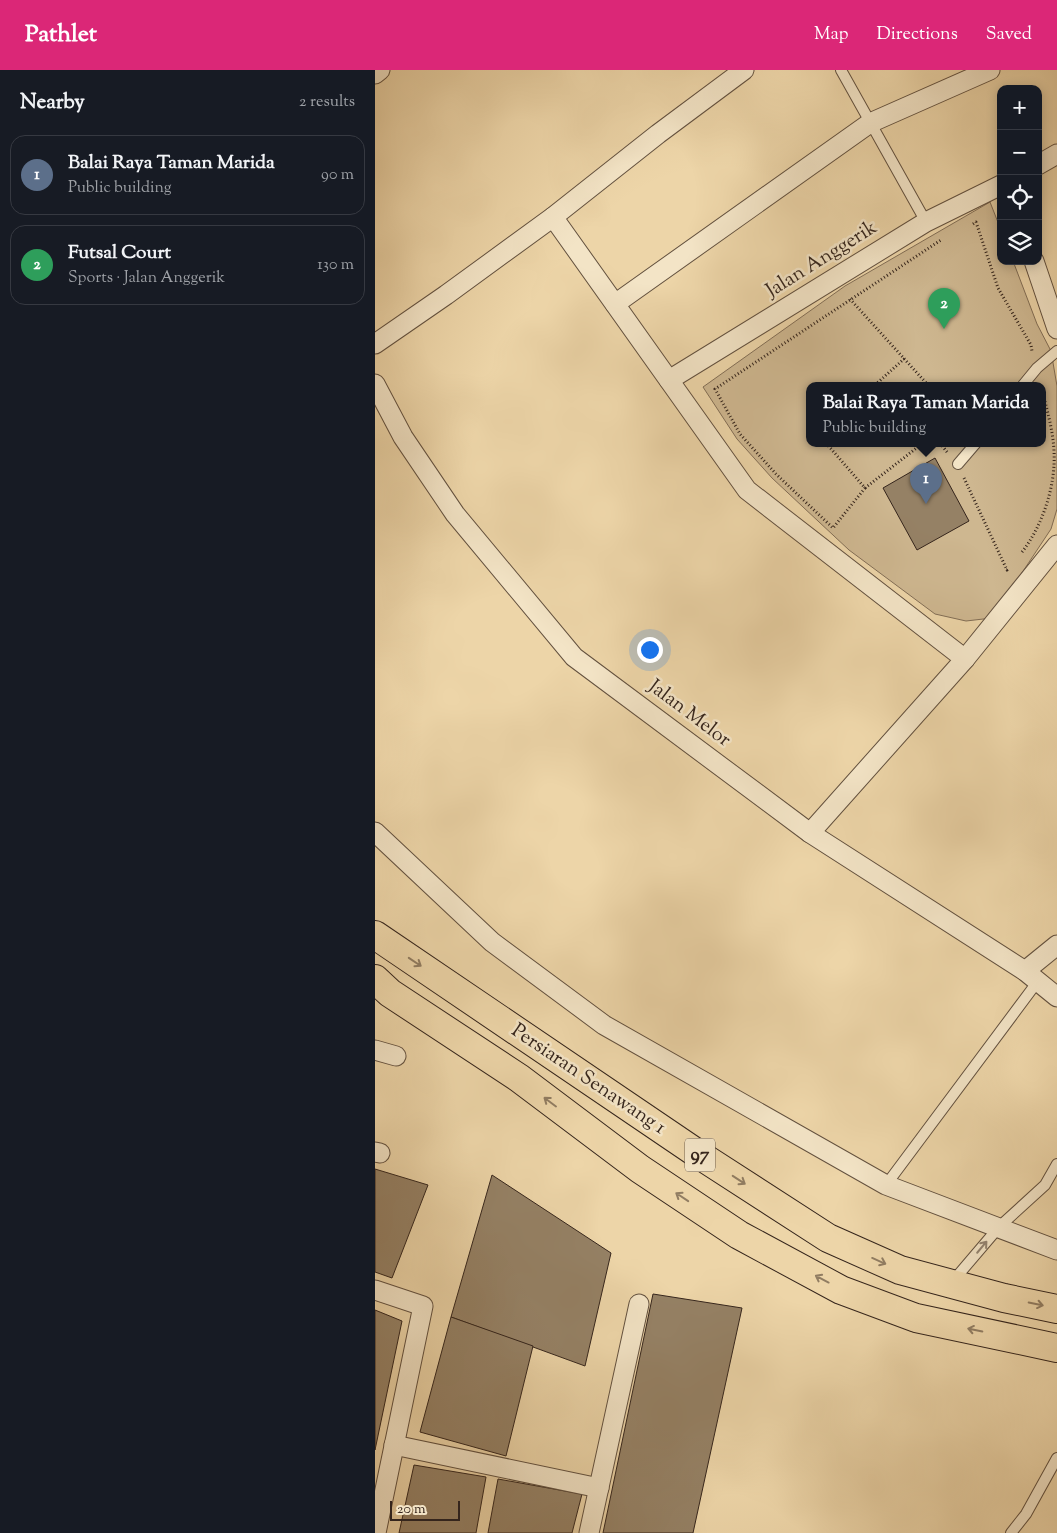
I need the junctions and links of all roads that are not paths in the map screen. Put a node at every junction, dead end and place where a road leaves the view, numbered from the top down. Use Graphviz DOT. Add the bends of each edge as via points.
graph roads {
  1 [pos="380,70"];
  2 [pos="744,70"];
  3 [pos="841,70"];
  4 [pos="989,70"];
  5 [pos="375,74"];
  6 [pos="870,123"];
  7 [pos="1057,154"];
  8 [pos="1042,163"];
  9 [pos="997,187"];
  10 [pos="553,217"];
  11 [pos="926,222"];
  12 [pos="1035,265"];
  13 [pos="615,304"];
  14 [pos="1057,329"];
  15 [pos="375,344"];
  16 [pos="1057,351"];
  17 [pos="669,380"];
  18 [pos="1025,382"];
  19 [pos="375,384"];
  20 [pos="973,447"];
  21 [pos="958,464"];
  22 [pos="1057,545"];
  23 [pos="965,659"];
  24 [pos="375,832"];
  25 [pos="810,833"];
  26 [pos="375,935"];
  27 [pos="1057,945"];
  28 [pos="1031,976"];
  29 [pos="375,979"];
  30 [pos="1057,997"];
  31 [pos="375,1050"];
  32 [pos="396,1056"];
  33 [pos="1057,1164"];
  34 [pos="886,1186"];
  35 [pos="999,1227"];
  36 [pos="1057,1250"];
  37 [pos="951,1284"];
  38 [pos="375,1290"];
  39 [pos="639,1304"];
  40 [pos="1057,1309"];
  41 [pos="1057,1348"];
  42 [pos="394,1444"];
  43 [pos="1057,1458"];
  44 [pos="599,1488"];
  45 [pos="376,1533"];
  46 [pos="589,1533"];
  47 [pos="1011,1533"];
  1 -- 5 [label="street"];
  2 -- 10 [label="street"];
  3 -- 6 [label="lane"];
  4 -- 6 [label="street"];
  6 -- 11 [label="lane"];
  6 -- 13 [label="street"];
  7 -- 8 [label="street"];
  9 -- 11 [label="street, Jalan Anggerik"];
  10 -- 13 [label="street"];
  10 -- 15 [label="street"];
  11 -- 17 [label="street, Jalan Anggerik"];
  12 -- 14 [label="street"];
  13 -- 17 [label="street"];
  16 -- 18 [label="lane"];
  17 -- 23 [label="street" via="747,490"];
  19 -- 25 [label="street, Jalan Melor" via="403,437 455,514 574,657"];
  20 -- 21 [label="lane"];
  22 -- 23 [label="street"];
  23 -- 25 [label="street"];
  24 -- 34 [label="street" via="492,942 604,1025"];
  25 -- 28 [label="street, Jalan Melor"];
  26 -- 37 [label="main road, Persiaran Senawang 1 / 97, one-way" via="828,1238 900,1270"];
  27 -- 28 [label="street"];
  28 -- 30 [label="street, Jalan Melor"];
  28 -- 34 [label="lane"];
  41 -- 29 [label="main road, Persiaran Senawang 1 / 97, one-way" via="916,1318 841,1290 739,1235 640,1168 519,1078 390,993"];
  31 -- 32 [label="street"];
  33 -- 35 [label="lane" via="1045,1185"];
  34 -- 35 [label="street"];
  35 -- 36 [label="street"];
  37 -- 35 [label="lane, one-way"];
  37 -- 40 [label="main road, Persiaran Senawang 1 / 97, one-way"];
  38 -- 42 [label="street" via="423,1306"];
  39 -- 44 [label="street"];
  42 -- 44 [label="street"];
  42 -- 45 [label="street"];
  43 -- 47 [label="lane" via="1026,1514"];
  44 -- 46 [label="street"];
}
